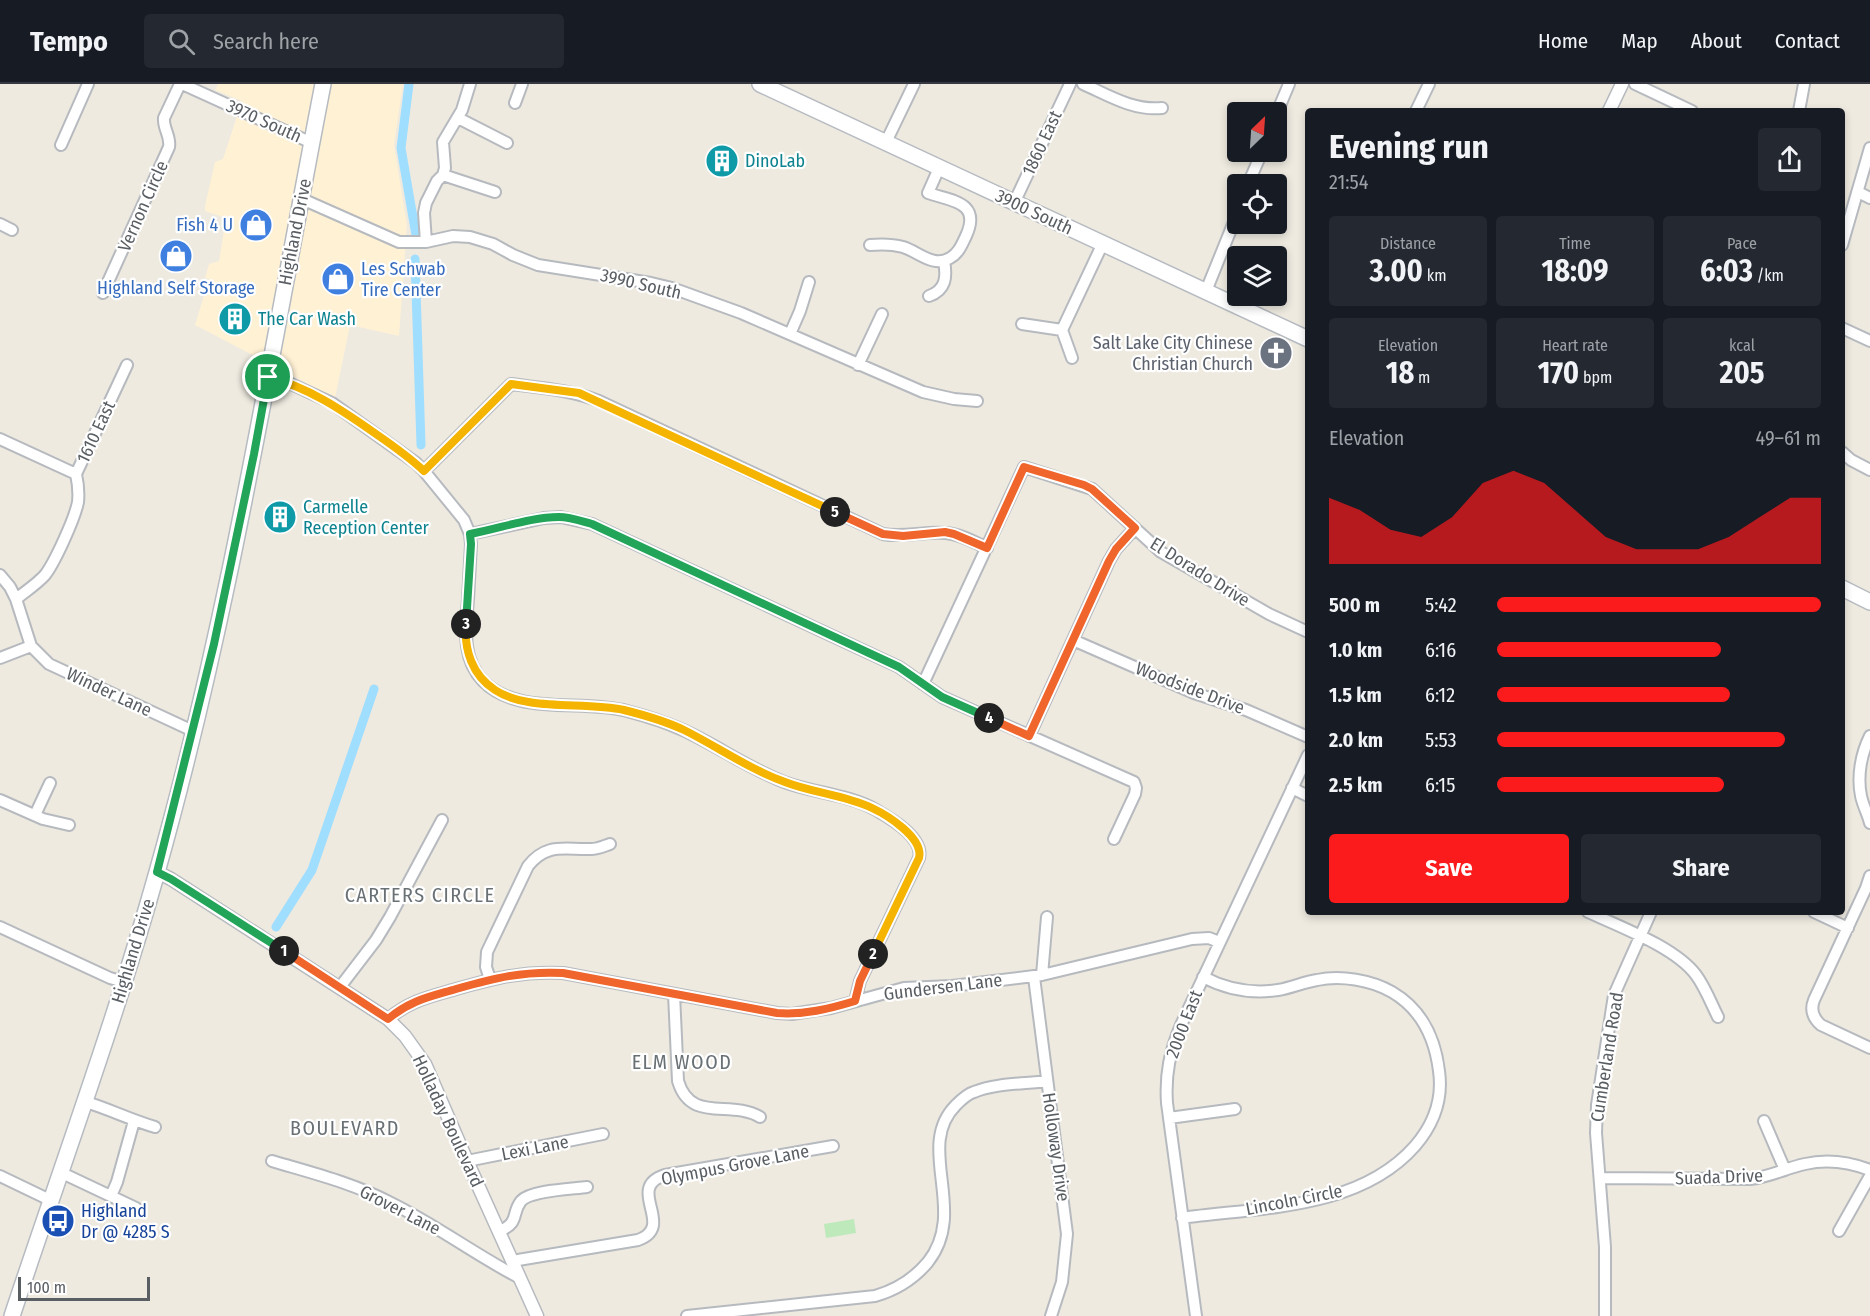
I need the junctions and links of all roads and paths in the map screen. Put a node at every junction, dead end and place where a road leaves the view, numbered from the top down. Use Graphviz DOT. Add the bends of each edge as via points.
graph roads {
  1 [pos="88,84"];
  2 [pos="181,84"];
  3 [pos="323,84"];
  4 [pos="470,84"];
  5 [pos="522,84"];
  6 [pos="759,84"];
  7 [pos="914,84"];
  8 [pos="1070,84"];
  9 [pos="1083,84"];
  10 [pos="1289,84"];
  11 [pos="1429,84"];
  12 [pos="1622,84"];
  13 [pos="1635,84"];
  14 [pos="1804,84"];
  15 [pos="1281,102"];
  16 [pos="515,103"];
  17 [pos="1161,108"];
  18 [pos="1417,108"];
  19 [pos="1610,108"];
  20 [pos="1686,108"];
  21 [pos="1800,108"];
  22 [pos="458,118"];
  23 [pos="886,142"];
  24 [pos="312,143"];
  25 [pos="507,143"];
  26 [pos="61,145"];
  27 [pos="1870,148"];
  28 [pos="939,168"];
  29 [pos="443,175"];
  30 [pos="495,192"];
  31 [pos="1858,192"];
  32 [pos="1870,198"];
  33 [pos="302,199"];
  34 [pos="1014,203"];
  35 [pos="0,224"];
  36 [pos="12,230"];
  37 [pos="1229,234"];
  38 [pos="1845,235"];
  39 [pos="426,242"];
  40 [pos="1103,243"];
  41 [pos="870,245"];
  42 [pos="944,261"];
  43 [pos="809,282"];
  44 [pos="1206,291"];
  45 [pos="103,293"];
  46 [pos="929,296"];
  47 [pos="882,314"];
  48 [pos="1022,324"];
  49 [pos="1845,329"];
  50 [pos="1062,330"];
  51 [pos="790,334"];
  52 [pos="1305,338"];
  53 [pos="1870,341"];
  54 [pos="1072,358"];
  55 [pos="858,364"];
  56 [pos="127,365"];
  57 [pos="268,377"];
  58 [pos="977,401"];
  59 [pos="0,439"];
  60 [pos="1845,455"];
  61 [pos="1870,470"];
  62 [pos="424,471"];
  63 [pos="76,474"];
  64 [pos="1135,528"];
  65 [pos="470,534"];
  66 [pos="987,548"];
  67 [pos="0,575"];
  68 [pos="1845,590"];
  69 [pos="16,599"];
  70 [pos="1870,602"];
  71 [pos="1305,631"];
  72 [pos="1073,640"];
  73 [pos="31,646"];
  74 [pos="0,658"];
  75 [pos="923,684"];
  76 [pos="193,731"];
  77 [pos="1029,736"];
  78 [pos="1305,736"];
  79 [pos="1870,736"];
  80 [pos="1305,761"];
  81 [pos="50,783"];
  82 [pos="1292,788"];
  83 [pos="1305,794"];
  84 [pos="0,800"];
  85 [pos="35,815"];
  86 [pos="442,820"];
  87 [pos="1870,823"];
  88 [pos="69,825"];
  89 [pos="1114,838"];
  90 [pos="610,844"];
  91 [pos="157,872"];
  92 [pos="1870,876"];
  93 [pos="1594,915"];
  94 [pos="1650,915"];
  95 [pos="1820,915"];
  96 [pos="1047,917"];
  97 [pos="0,927"];
  98 [pos="1848,928"];
  99 [pos="1640,936"];
  100 [pos="1219,942"];
  101 [pos="1038,976"];
  102 [pos="1203,977"];
  103 [pos="490,979"];
  104 [pos="124,982"];
  105 [pos="340,987"];
  106 [pos="674,994"];
  107 [pos="855,1001"];
  108 [pos="1718,1017"];
  109 [pos="388,1019"];
  110 [pos="1870,1048"];
  111 [pos="1047,1081"];
  112 [pos="86,1102"];
  113 [pos="1235,1109"];
  114 [pos="760,1117"];
  115 [pos="1169,1118"];
  116 [pos="1764,1120"];
  117 [pos="134,1121"];
  118 [pos="155,1127"];
  119 [pos="603,1134"];
  120 [pos="833,1146"];
  121 [pos="273,1161"];
  122 [pos="467,1161"];
  123 [pos="1785,1170"];
  124 [pos="1870,1170"];
  125 [pos="62,1173"];
  126 [pos="0,1176"];
  127 [pos="1870,1176"];
  128 [pos="1600,1178"];
  129 [pos="587,1187"];
  130 [pos="111,1196"];
  131 [pos="52,1201"];
  132 [pos="136,1208"];
  133 [pos="1182,1218"];
  134 [pos="500,1231"];
  135 [pos="1839,1232"];
  136 [pos="512,1261"];
  137 [pos="520,1278"];
  138 [pos="12,1316"];
  139 [pos="537,1316"];
  140 [pos="687,1316"];
  141 [pos="1051,1316"];
  142 [pos="1196,1316"];
  143 [pos="1605,1316"];
  1 -- 26 [label="street"];
  2 -- 24 [label="street, 3970 South"];
  2 -- 45 [label="street, Vernon Circle" via="164,118 169,147"];
  3 -- 24 [label="main road, Highland Drive"];
  4 -- 22 [label="street"];
  5 -- 16 [label="street"];
  6 -- 23 [label="main road, 3900 South"];
  7 -- 23 [label="street"];
  8 -- 34 [label="street, 1860 East"];
  9 -- 17 [label="street" via="1135,107"];
  10 -- 15 [label="street"];
  11 -- 18 [label="street"];
  12 -- 19 [label="street"];
  13 -- 20 [label="street"];
  14 -- 21 [label="street"];
  22 -- 25 [label="street"];
  22 -- 29 [label="street" via="443,142"];
  23 -- 28 [label="main road, 3900 South"];
  24 -- 33 [label="main road, Highland Drive"];
  27 -- 31 [label="street"];
  28 -- 34 [label="main road, 3900 South"];
  28 -- 42 [label="street" via="928,193 958,201 970,221 960,249"];
  29 -- 30 [label="street"];
  29 -- 39 [label="street" via="426,203"];
  31 -- 32 [label="street"];
  31 -- 38 [label="street"];
  33 -- 39 [label="street, 3990 South" via="399,242"];
  33 -- 57 [label="main road, Highland Drive"];
  34 -- 40 [label="main road, 3900 South"];
  35 -- 36 [label="street"];
  37 -- 44 [label="street"];
  39 -- 51 [label="street, 3990 South" via="470,237 538,265 672,288"];
  40 -- 44 [label="main road, 3900 South"];
  40 -- 50 [label="street"];
  41 -- 42 [label="street" via="897,246 930,261"];
  42 -- 46 [label="street" via="945,282 939,292"];
  43 -- 51 [label="street"];
  44 -- 52 [label="main road, 3900 South"];
  47 -- 55 [label="street"];
  48 -- 50 [label="street"];
  49 -- 53 [label="street"];
  50 -- 54 [label="street"];
  51 -- 55 [label="street, 3990 South"];
  55 -- 58 [label="street, 3990 South" via="933,395"];
  56 -- 63 [label="street, 1610 East"];
  57 -- 62 [label="street" via="332,403"];
  57 -- 76 [label="main road, Highland Drive"];
  59 -- 63 [label="street"];
  60 -- 61 [label="street"];
  62 -- 65 [label="street" via="464,520"];
  62 -- 66 [label="street" via="511,384 556,389 599,401 883,534 945,532"];
  63 -- 69 [label="street, 1610 East" via="75,513 48,571"];
  64 -- 66 [label="street, El Dorado Drive" via="1092,489 1024,467"];
  64 -- 71 [label="street, El Dorado Drive" via="1161,552"];
  64 -- 72 [label="street" via="1116,549"];
  65 -- 75 [label="street" via="544,518 561,517 592,524 899,667"];
  65 -- 107 [label="street" via="465,641 473,666 493,689 523,702 592,705 656,719 755,770 873,808 909,833 919,858 860,981"];
  66 -- 75 [label="street, El Dorado Drive"];
  67 -- 69 [label="street"];
  68 -- 70 [label="main road"];
  69 -- 73 [label="street"];
  72 -- 77 [label="street"];
  72 -- 78 [label="street, Woodside Drive"];
  73 -- 74 [label="street"];
  73 -- 76 [label="street, Winder Lane" via="49,664"];
  75 -- 77 [label="street" via="942,697"];
  76 -- 91 [label="main road, Highland Drive"];
  77 -- 89 [label="street" via="1136,785"];
  79 -- 87 [label="street" via="1862,752 1860,773 1861,797"];
  80 -- 82 [label="street, 2000 East"];
  81 -- 85 [label="street"];
  82 -- 83 [label="street"];
  82 -- 100 [label="street, 2000 East"];
  84 -- 85 [label="street"];
  85 -- 88 [label="street"];
  86 -- 105 [label="street" via="376,940"];
  90 -- 103 [label="street" via="593,849 550,849 533,860 488,952 486,966"];
  91 -- 104 [label="main road, Highland Drive"];
  91 -- 105 [label="street, Holladay Boulevard"];
  92 -- 98 [label="street"];
  93 -- 99 [label="street"];
  94 -- 99 [label="street, Cumberland Road"];
  95 -- 98 [label="street"];
  96 -- 101 [label="street, Holloway Drive"];
  97 -- 104 [label="street"];
  98 -- 110 [label="street" via="1813,1003 1812,1014 1821,1025"];
  99 -- 108 [label="street" via="1691,970"];
  99 -- 128 [label="street, Cumberland Road" via="1616,989 1611,1010 1596,1115"];
  100 -- 101 [label="street, Gundersen Lane" via="1192,939"];
  100 -- 102 [label="street, 2000 East"];
  101 -- 107 [label="street, Gundersen Lane" via="904,988"];
  101 -- 111 [label="street, Holloway Drive"];
  102 -- 115 [label="street, 2000 East" via="1170,1056 1166,1083"];
  102 -- 133 [label="street, Lincoln Circle" via="1217,985 1255,991 1342,978 1369,982 1392,992 1413,1007 1426,1024 1437,1056 1439,1100 1423,1137 1408,1154 1354,1187 1291,1205"];
  103 -- 106 [label="street, Gundersen Lane" via="536,972 563,973"];
  103 -- 109 [label="street, Gundersen Lane" via="413,1002"];
  104 -- 112 [label="main road, Highland Drive"];
  105 -- 109 [label="street, Holladay Boulevard"];
  106 -- 107 [label="street, Gundersen Lane" via="792,1014"];
  106 -- 114 [label="street" via="682,1094 699,1107 744,1110"];
  109 -- 122 [label="street, Holladay Boulevard" via="425,1064"];
  111 -- 140 [label="street" via="973,1092 952,1110 940,1137 944,1226 932,1257 906,1283 875,1296"];
  111 -- 141 [label="street, Holloway Drive" via="1067,1234 1062,1282"];
  112 -- 117 [label="street"];
  112 -- 125 [label="main road, Highland Drive"];
  113 -- 115 [label="street"];
  115 -- 133 [label="street, 2000 East"];
  116 -- 123 [label="street"];
  117 -- 118 [label="street"];
  117 -- 130 [label="street"];
  119 -- 122 [label="street, Lexi Lane"];
  120 -- 136 [label="street, Olympus Grove Lane" via="654,1179 648,1192 653,1221 648,1236"];
  121 -- 137 [label="street, Grover Lane" via="387,1200"];
  122 -- 134 [label="street, Holladay Boulevard"];
  123 -- 124 [label="street, Suada Drive" via="1821,1161 1839,1161"];
  123 -- 128 [label="street, Suada Drive" via="1750,1179"];
  125 -- 130 [label="street"];
  125 -- 131 [label="main road, Highland Drive"];
  126 -- 131 [label="street"];
  127 -- 135 [label="street"];
  128 -- 143 [label="street, Cumberland Road"];
  129 -- 134 [label="street" via="528,1196 520,1203 511,1224"];
  130 -- 132 [label="street"];
  131 -- 138 [label="main road, Highland Drive"];
  133 -- 142 [label="street, 2000 East"];
  134 -- 136 [label="street, Holladay Boulevard"];
  136 -- 137 [label="street, Holladay Boulevard"];
  137 -- 139 [label="street, Holladay Boulevard"];
}
